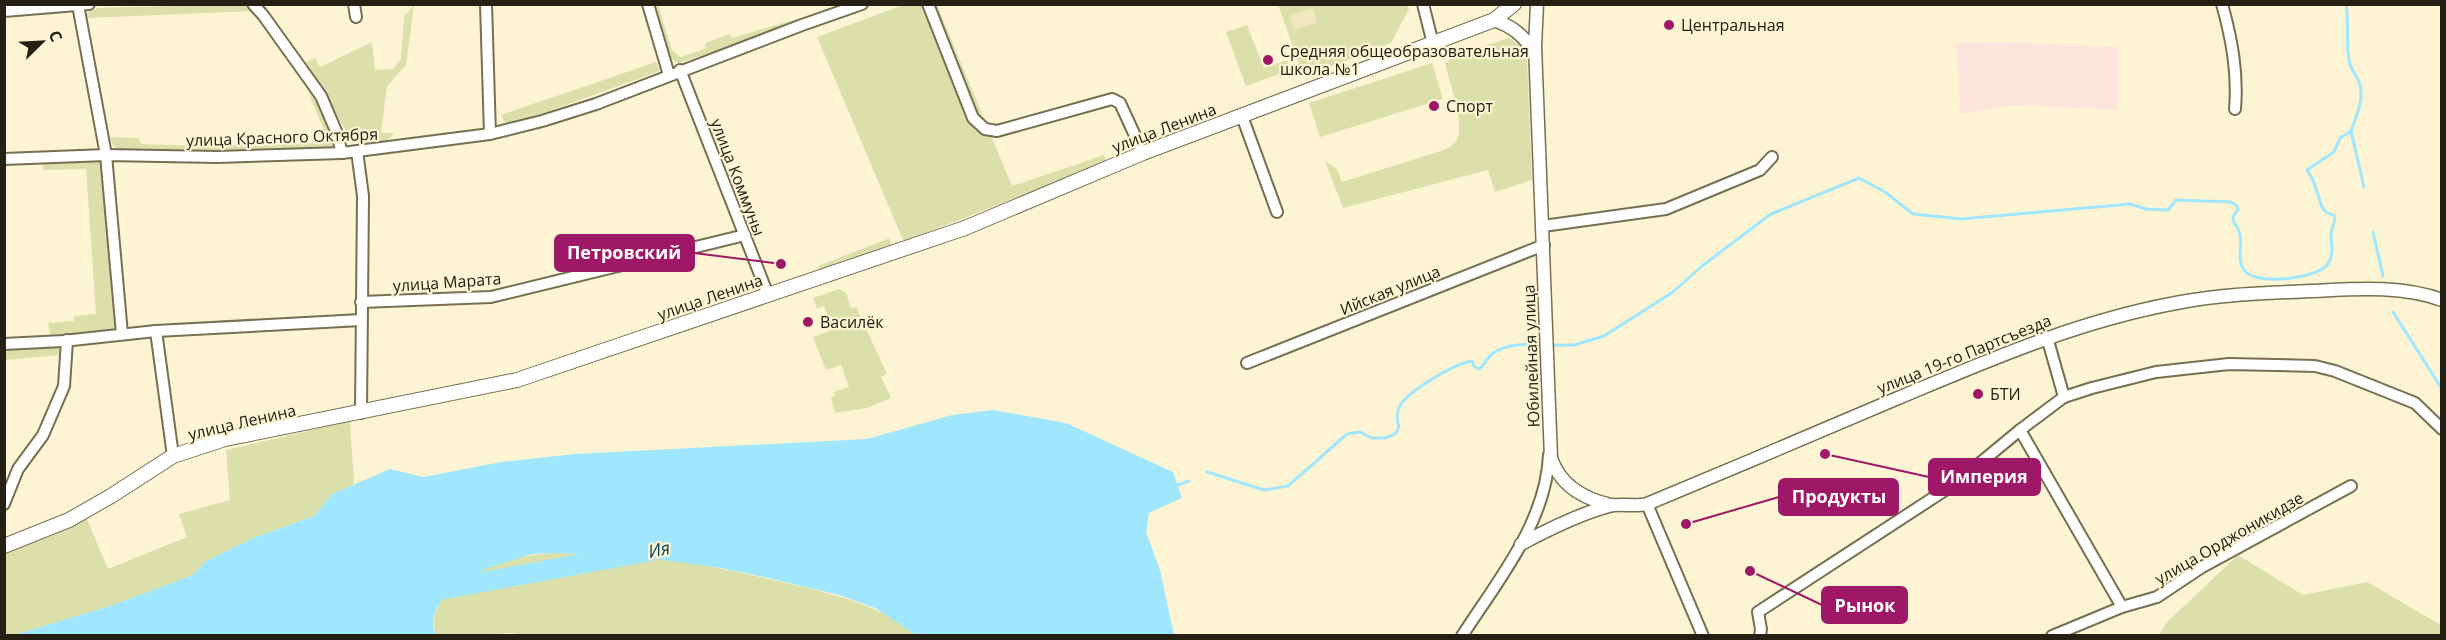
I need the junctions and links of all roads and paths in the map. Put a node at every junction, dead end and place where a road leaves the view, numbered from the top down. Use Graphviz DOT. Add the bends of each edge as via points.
graph roads {
  1 [pos="89,4"];
  2 [pos="253,4"];
  3 [pos="354,4"];
  4 [pos="486,4"];
  5 [pos="648,4"];
  6 [pos="862,4"];
  7 [pos="928,4"];
  8 [pos="1537,4"];
  9 [pos="2222,4"];
  10 [pos="56,5"];
  11 [pos="78,5"];
  12 [pos="1425,5"];
  13 [pos="1512,6"];
  14 [pos="829,10"];
  15 [pos="4,11"];
  16 [pos="356,17"];
  17 [pos="1494,20"];
  18 [pos="1426,46"];
  19 [pos="1535,52"];
  20 [pos="680,70"];
  21 [pos="669,75"];
  22 [pos="2235,110"];
  23 [pos="1242,116"];
  24 [pos="490,134"];
  25 [pos="357,151"];
  26 [pos="342,153"];
  27 [pos="1143,153"];
  28 [pos="106,154"];
  29 [pos="1772,157"];
  30 [pos="4,159"];
  31 [pos="1277,212"];
  32 [pos="1543,225"];
  33 [pos="745,235"];
  34 [pos="1544,245"];
  35 [pos="768,295"];
  36 [pos="2442,300"];
  37 [pos="361,302"];
  38 [pos="361,320"];
  39 [pos="156,331"];
  40 [pos="122,334"];
  41 [pos="2047,337"];
  42 [pos="67,340"];
  43 [pos="4,344"];
  44 [pos="1247,363"];
  45 [pos="2064,397"];
  46 [pos="361,413"];
  47 [pos="2442,429"];
  48 [pos="2020,430"];
  49 [pos="1550,448"];
  50 [pos="173,456"];
  51 [pos="2351,486"];
  52 [pos="4,504"];
  53 [pos="1647,504"];
  54 [pos="1611,505"];
  55 [pos="1521,544"];
  56 [pos="4,546"];
  57 [pos="2122,607"];
  58 [pos="1462,636"];
  59 [pos="1703,636"];
  60 [pos="1760,636"];
  61 [pos="2052,636"];
  1 -- 11 [label="street"];
  2 -- 26 [label="street" via="321,96"];
  3 -- 16 [label="street"];
  4 -- 24 [label="street"];
  5 -- 21 [label="street"];
  6 -- 14 [label="street, улица Красного Октября"];
  7 -- 27 [label="street" via="974,118 985,129 997,131 1112,99 1120,103"];
  8 -- 19 [label="street, Юбилейная улица"];
  9 -- 22 [label="street" via="2233,43"];
  10 -- 11 [label="street"];
  10 -- 15 [label="street"];
  11 -- 28 [label="street"];
  12 -- 18 [label="street"];
  13 -- 17 [label="main road, улица Ленина"];
  14 -- 20 [label="street, улица Красного Октября"];
  17 -- 18 [label="main road, улица Ленина"];
  17 -- 19 [label="street" via="1511,26"];
  18 -- 23 [label="main road, улица Ленина"];
  19 -- 32 [label="street, Юбилейная улица"];
  20 -- 21 [label="street, улица Красного Октября"];
  20 -- 33 [label="street, улица Коммуны"];
  21 -- 24 [label="street, улица Красного Октября" via="596,104"];
  23 -- 27 [label="main road, улица Ленина"];
  23 -- 31 [label="street"];
  24 -- 25 [label="street, улица Красного Октября"];
  25 -- 26 [label="street, улица Красного Октября"];
  25 -- 37 [label="street" via="363,196"];
  26 -- 28 [label="street, улица Красного Октября" via="217,157"];
  27 -- 35 [label="main road, улица Ленина" via="964,228"];
  28 -- 30 [label="street, улица Красного Октября"];
  28 -- 40 [label="street"];
  29 -- 32 [label="street" via="1760,170 1666,209"];
  32 -- 34 [label="street, Юбилейная улица"];
  33 -- 35 [label="street, улица Коммуны"];
  33 -- 37 [label="street, улица Марата" via="491,297"];
  34 -- 44 [label="street, Ийская улица"];
  34 -- 49 [label="street, Юбилейная улица"];
  35 -- 46 [label="main road, улица Ленина" via="517,380"];
  36 -- 41 [label="street, улица 19-го Партсъезда" via="2422,293 2385,290 2223,295 2148,309"];
  37 -- 38 [label="street"];
  38 -- 39 [label="street"];
  38 -- 46 [label="street"];
  39 -- 40 [label="street"];
  39 -- 50 [label="street"];
  40 -- 42 [label="street"];
  41 -- 45 [label="street"];
  41 -- 53 [label="street, улица 19-го Партсъезда"];
  42 -- 43 [label="street"];
  42 -- 52 [label="street" via="64,386 43,435 18,468"];
  45 -- 47 [label="street" via="2156,372 2229,364 2297,364 2335,371 2415,403"];
  45 -- 48 [label="street"];
  46 -- 50 [label="main road, улица Ленина" via="225,439"];
  48 -- 57 [label="street"];
  48 -- 60 [label="street" via="1956,483 1758,612"];
  49 -- 54 [label="street" via="1554,466 1563,480 1584,495"];
  49 -- 55 [label="street, Юбилейная улица" via="1543,494"];
  50 -- 56 [label="main road, улица Ленина" via="69,520"];
  51 -- 57 [label="street, улица Орджоникидзе" via="2202,567 2157,597"];
  53 -- 54 [label="street, улица 19-го Партсъезда"];
  53 -- 59 [label="street"];
  54 -- 55 [label="street, улица 19-го Партсъезда" via="1550,528"];
  55 -- 58 [label="street, Юбилейная улица"];
  57 -- 61 [label="street, улица Орджоникидзе"];
}
